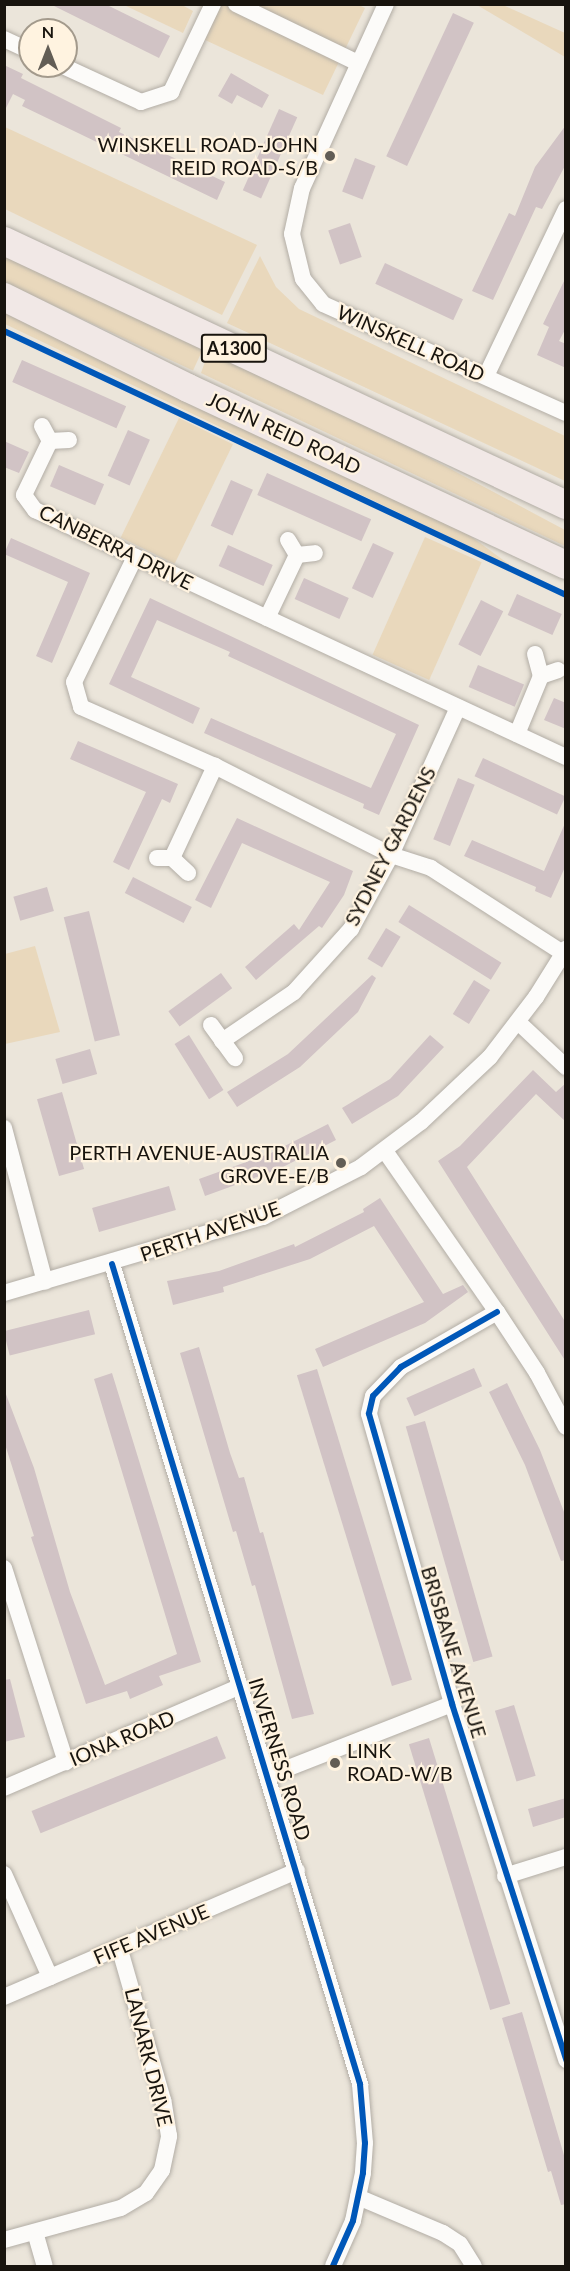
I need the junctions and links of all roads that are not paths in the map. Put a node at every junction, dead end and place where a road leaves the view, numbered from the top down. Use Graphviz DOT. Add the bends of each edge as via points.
graph roads {
  1 [pos="213,4"];
  2 [pos="236,4"];
  3 [pos="386,4"];
  4 [pos="4,39"];
  5 [pos="18,45"];
  6 [pos="358,63"];
  7 [pos="78,73"];
  8 [pos="566,209"];
  9 [pos="4,241"];
  10 [pos="4,297"];
  11 [pos="486,376"];
  12 [pos="566,413"];
  13 [pos="69,440"];
  14 [pos="566,505"];
  15 [pos="288,540"];
  16 [pos="315,553"];
  17 [pos="297,555"];
  18 [pos="135,557"];
  19 [pos="566,565"];
  20 [pos="267,618"];
  21 [pos="535,654"];
  22 [pos="558,670"];
  23 [pos="541,676"];
  24 [pos="458,706"];
  25 [pos="516,734"];
  26 [pos="566,758"];
  27 [pos="215,766"];
  28 [pos="391,855"];
  29 [pos="188,873"];
  30 [pos="564,951"];
  31 [pos="518,1022"];
  32 [pos="211,1025"];
  33 [pos="222,1041"];
  34 [pos="235,1058"];
  35 [pos="566,1067"];
  36 [pos="4,1128"];
  37 [pos="385,1151"];
  38 [pos="112,1264"];
  39 [pos="45,1282"];
  40 [pos="4,1293"];
  41 [pos="497,1312"];
  42 [pos="566,1427"];
  43 [pos="4,1568"];
  44 [pos="239,1687"];
  45 [pos="452,1704"];
  46 [pos="66,1762"];
  47 [pos="268,1776"];
  48 [pos="4,1788"];
  49 [pos="566,1857"];
  50 [pos="297,1871"];
  51 [pos="4,1874"];
  52 [pos="505,1875"];
  53 [pos="119,1947"];
  54 [pos="50,1977"];
  55 [pos="4,1997"];
  56 [pos="566,2060"];
  57 [pos="358,2197"];
  58 [pos="35,2232"];
  59 [pos="4,2240"];
  60 [pos="45,2266"];
  61 [pos="333,2266"];
  62 [pos="474,2266"];
  1 -- 7 [label="street" via="171,92 141,102"];
  2 -- 6 [label="street"];
  3 -- 6 [label="street, WINSKELL ROAD"];
  4 -- 5 [label="street"];
  6 -- 11 [label="street, WINSKELL ROAD" via="302,188 292,234 303,279 323,304"];
  8 -- 11 [label="street"];
  9 -- 14 [label="highway, A1300"];
  10 -- 19 [label="highway, JOHN REID ROAD / A1300"];
  11 -- 12 [label="street, WINSKELL ROAD"];
  13 -- 18 [label="street, CANBERRA DRIVE" via="46,434 24,495 35,510"];
  15 -- 17 [label="street"];
  16 -- 17 [label="street"];
  17 -- 20 [label="street"];
  18 -- 20 [label="street, CANBERRA DRIVE"];
  18 -- 27 [label="street" via="74,682 81,707"];
  20 -- 24 [label="street, CANBERRA DRIVE"];
  21 -- 23 [label="street"];
  22 -- 23 [label="street"];
  23 -- 25 [label="street"];
  24 -- 25 [label="street, CANBERRA DRIVE"];
  24 -- 28 [label="street, SYDNEY GARDENS"];
  25 -- 26 [label="street, CANBERRA DRIVE"];
  27 -- 28 [label="street"];
  27 -- 29 [label="street" via="164,858"];
  28 -- 30 [label="street" via="431,868"];
  28 -- 33 [label="street, SYDNEY GARDENS" via="351,929 294,992"];
  30 -- 31 [label="street, PERTH AVENUE"];
  31 -- 35 [label="street"];
  31 -- 37 [label="street, PERTH AVENUE" via="459,1090"];
  32 -- 33 [label="street"];
  33 -- 34 [label="street"];
  36 -- 39 [label="street"];
  37 -- 38 [label="street, PERTH AVENUE" via="323,1189 262,1217"];
  37 -- 41 [label="street"];
  38 -- 39 [label="street, PERTH AVENUE"];
  38 -- 44 [label="street, INVERNESS ROAD"];
  39 -- 40 [label="street, PERTH AVENUE"];
  41 -- 42 [label="street"];
  41 -- 45 [label="street, BRISBANE AVENUE" via="401,1367 379,1388 369,1414"];
  43 -- 46 [label="street"];
  44 -- 46 [label="street, IONA ROAD"];
  44 -- 47 [label="street, INVERNESS ROAD"];
  45 -- 47 [label="street"];
  45 -- 52 [label="street, BRISBANE AVENUE"];
  46 -- 48 [label="street, IONA ROAD"];
  47 -- 50 [label="street, INVERNESS ROAD"];
  49 -- 52 [label="street"];
  50 -- 53 [label="street, FIFE AVENUE"];
  50 -- 57 [label="street, INVERNESS ROAD" via="360,2085 365,2143"];
  51 -- 54 [label="street"];
  52 -- 56 [label="street, BRISBANE AVENUE"];
  53 -- 54 [label="street, FIFE AVENUE"];
  53 -- 58 [label="street, LANARK DRIVE" via="163,2100 167,2154 155,2182 134,2202"];
  54 -- 55 [label="street, FIFE AVENUE"];
  57 -- 61 [label="street, INVERNESS ROAD"];
  57 -- 62 [label="street" via="443,2233 460,2244"];
  58 -- 59 [label="street, LANARK DRIVE"];
  58 -- 60 [label="street"];
}
